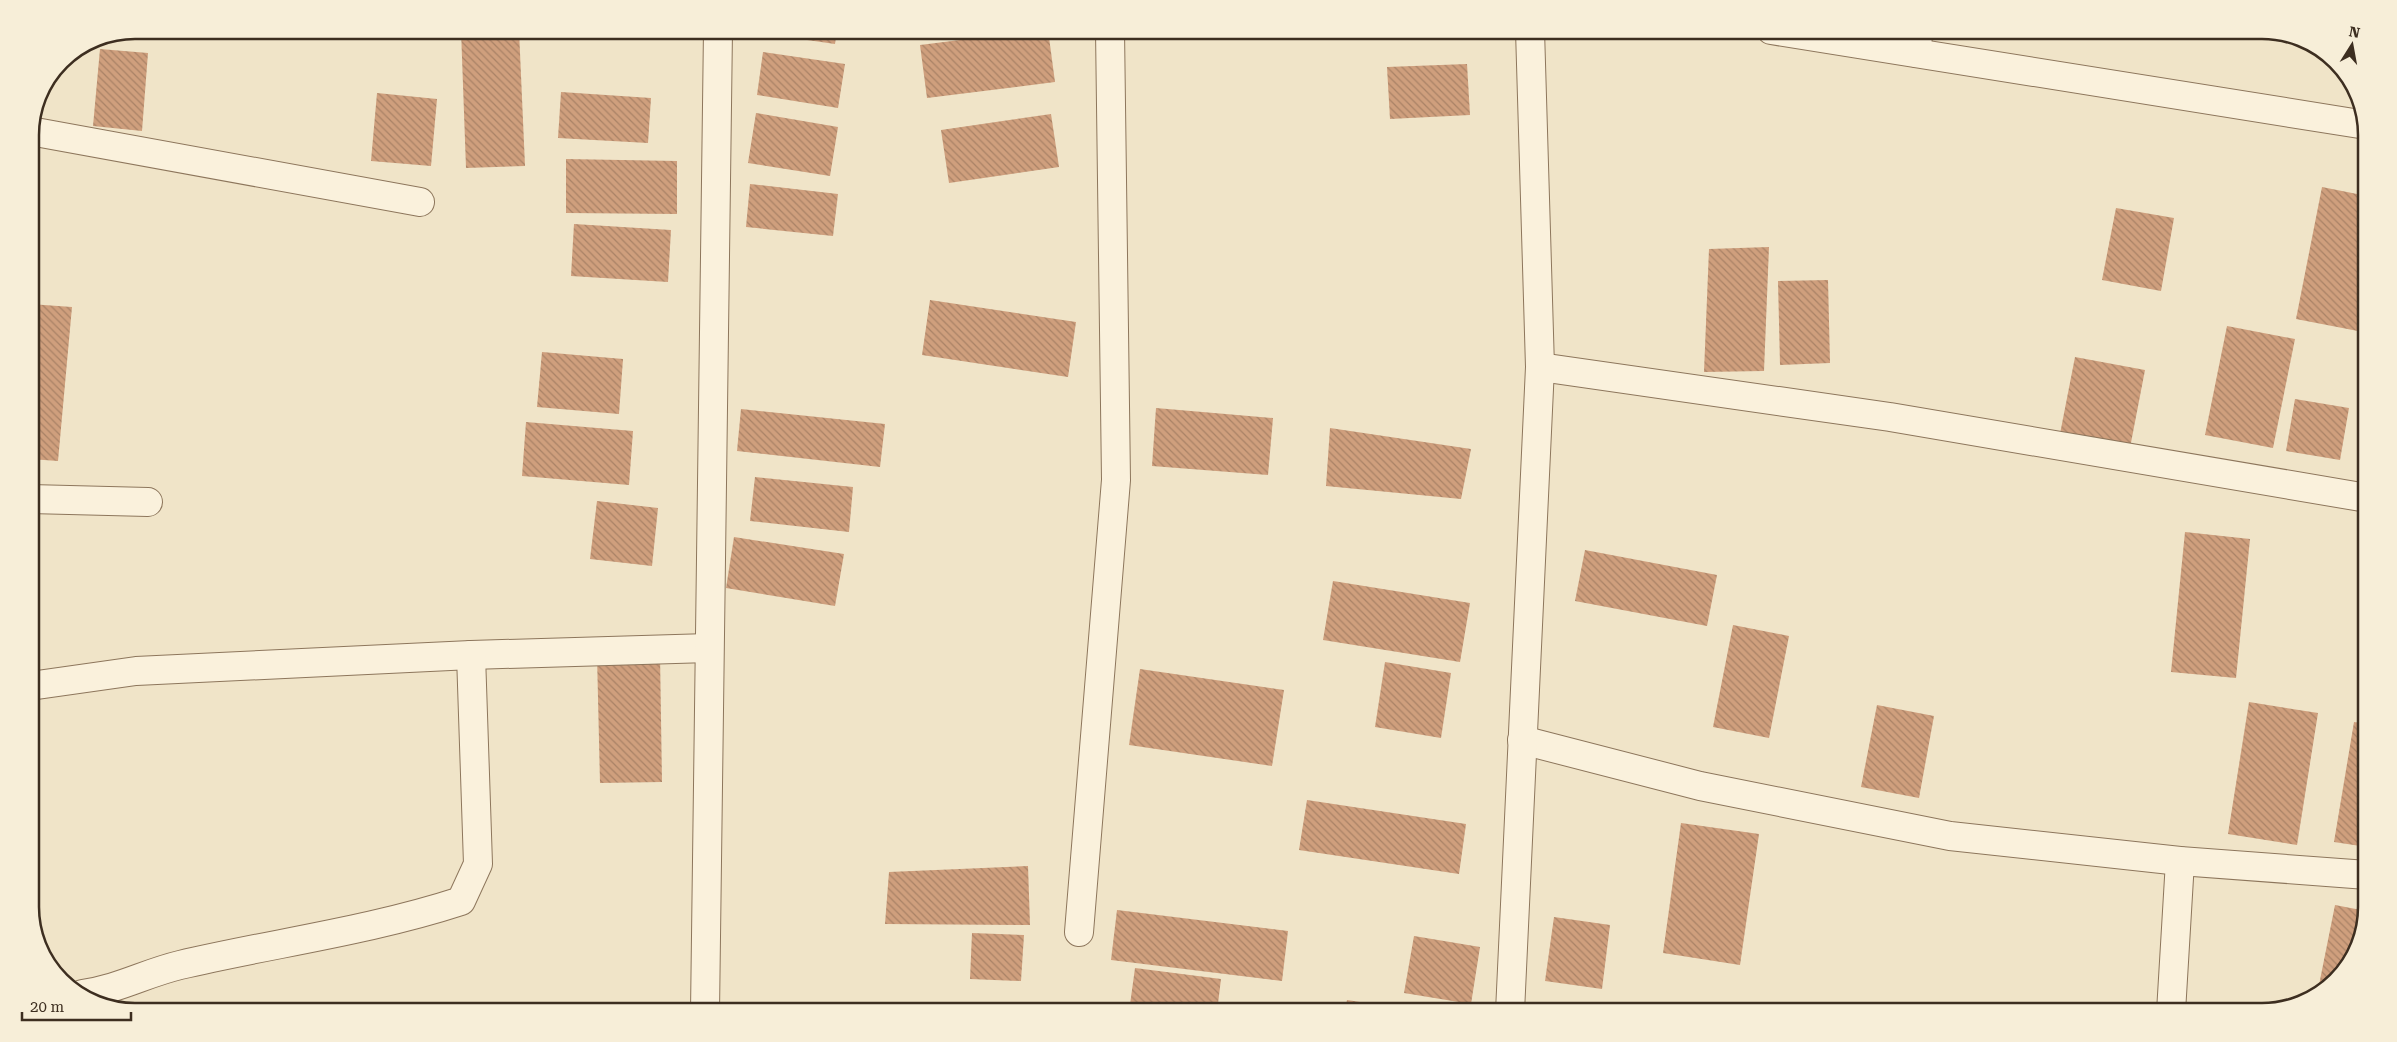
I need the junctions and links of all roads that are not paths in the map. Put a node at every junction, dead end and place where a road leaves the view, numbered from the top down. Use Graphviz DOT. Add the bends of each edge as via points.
graph roads {
  1 [pos="718,39"];
  2 [pos="1110,39"];
  3 [pos="1530,39"];
  4 [pos="1891,39"];
  5 [pos="1918,41"];
  6 [pos="2357,123"];
  7 [pos="39,133"];
  8 [pos="420,202"];
  9 [pos="1540,367"];
  10 [pos="2358,496"];
  11 [pos="39,499"];
  12 [pos="148,502"];
  13 [pos="709,648"];
  14 [pos="471,656"];
  15 [pos="39,685"];
  16 [pos="1522,740"];
  17 [pos="2180,861"];
  18 [pos="2358,874"];
  19 [pos="1080,932"];
  20 [pos="92,993"];
  21 [pos="705,1003"];
  22 [pos="1510,1003"];
  23 [pos="2172,1003"];
  1 -- 13 [label="street"];
  2 -- 19 [label="street" via="1116,480"];
  3 -- 9 [label="street"];
  4 -- 5 [label="street"];
  5 -- 6 [label="street"];
  7 -- 8 [label="street"];
  9 -- 10 [label="street" via="1890,417"];
  9 -- 16 [label="street"];
  11 -- 12 [label="street"];
  13 -- 14 [label="street"];
  13 -- 21 [label="street"];
  14 -- 15 [label="street" via="136,671"];
  14 -- 20 [label="street" via="478,864 461,901 369,926 178,965 108,990"];
  16 -- 17 [label="street" via="1700,786 1950,836"];
  16 -- 22 [label="street"];
  17 -- 18 [label="street"];
  17 -- 23 [label="street"];
}
